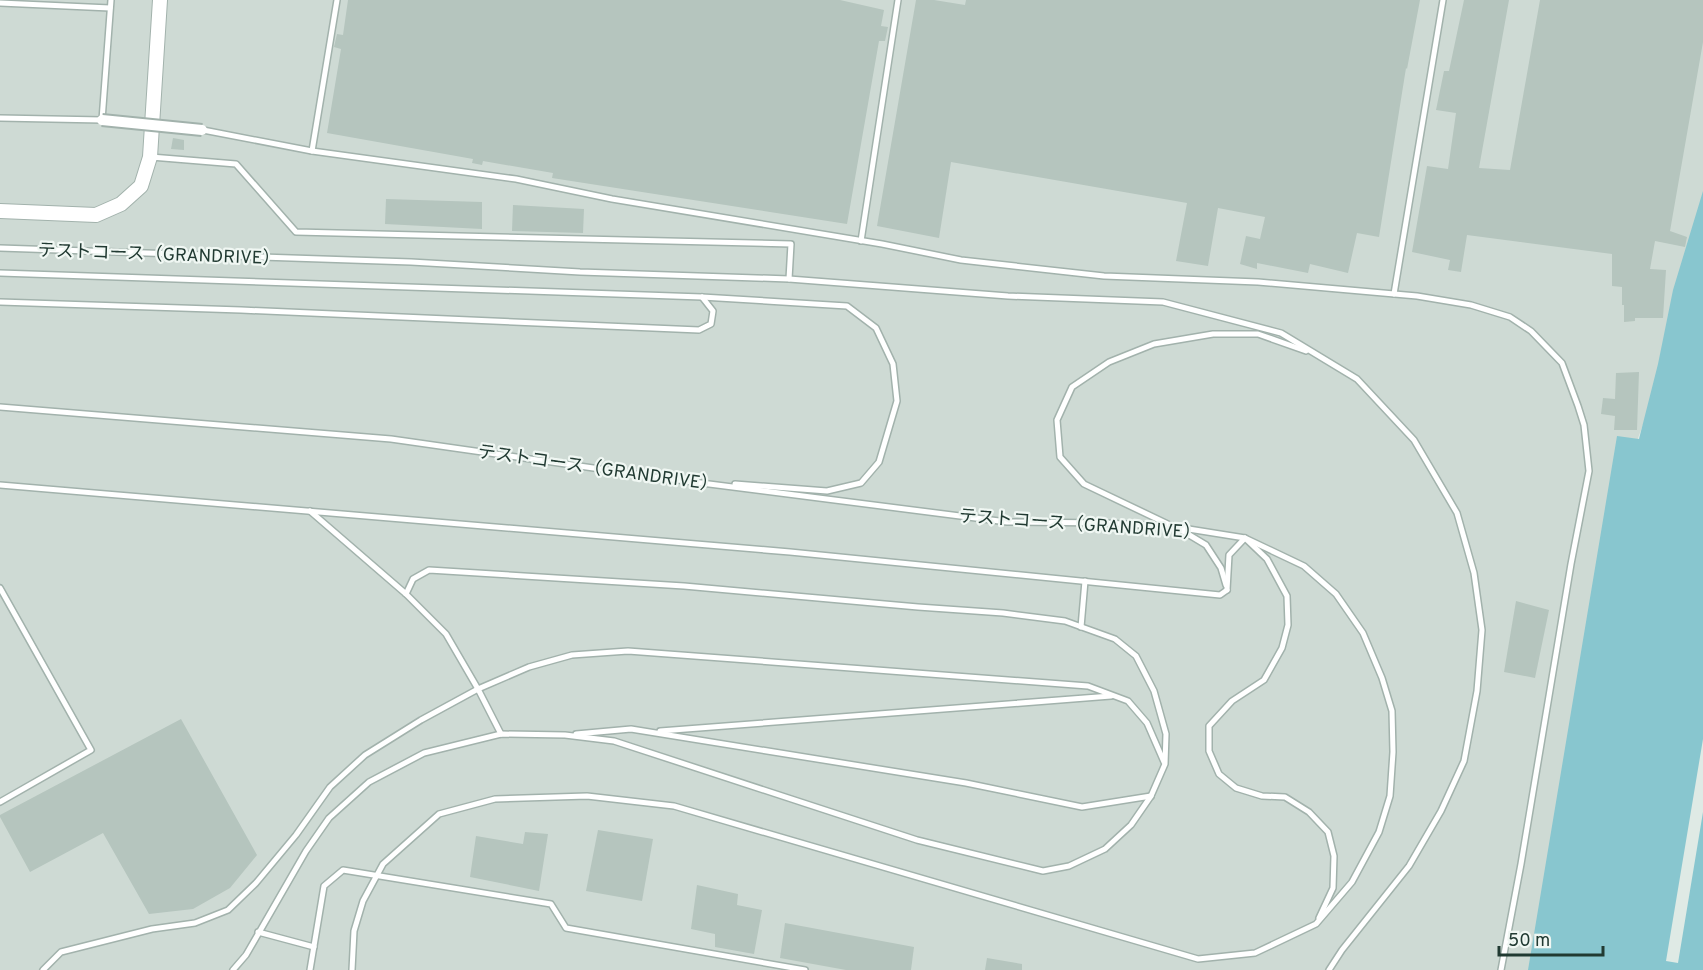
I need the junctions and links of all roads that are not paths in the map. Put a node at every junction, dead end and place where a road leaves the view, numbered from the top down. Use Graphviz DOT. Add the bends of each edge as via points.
graph roads {
  1 [pos="111,0"];
  2 [pos="160,0"];
  3 [pos="337,0"];
  4 [pos="898,0"];
  5 [pos="1443,0"];
  6 [pos="0,3"];
  7 [pos="110,8"];
  8 [pos="0,118"];
  9 [pos="102,120"];
  10 [pos="202,130"];
  11 [pos="312,151"];
  12 [pos="150,157"];
  13 [pos="0,211"];
  14 [pos="861,241"];
  15 [pos="0,248"];
  16 [pos="0,273"];
  17 [pos="789,279"];
  18 [pos="1394,294"];
  19 [pos="702,297"];
  20 [pos="0,302"];
  21 [pos="1316,354"];
  22 [pos="0,407"];
  23 [pos="670,479"];
  24 [pos="0,485"];
  25 [pos="309,510"];
  26 [pos="1176,527"];
  27 [pos="1245,538"];
  28 [pos="1085,581"];
  29 [pos="0,588"];
  30 [pos="1227,590"];
  31 [pos="406,594"];
  32 [pos="1081,627"];
  33 [pos="478,689"];
  34 [pos="1113,696"];
  35 [pos="649,732"];
  36 [pos="501,734"];
  37 [pos="565,735"];
  38 [pos="1165,764"];
  39 [pos="1151,796"];
  40 [pos="0,802"];
  41 [pos="376,876"];
  42 [pos="1316,924"];
  43 [pos="258,932"];
  44 [pos="314,947"];
  45 [pos="44,970"];
  46 [pos="233,970"];
  47 [pos="310,970"];
  48 [pos="352,970"];
  49 [pos="806,970"];
  50 [pos="1329,970"];
  51 [pos="1501,970"];
  1 -- 7 [label="lane"];
  2 -- 12 [label="street"];
  3 -- 11 [label="lane"];
  4 -- 14 [label="lane"];
  5 -- 18 [label="lane"];
  6 -- 7 [label="lane"];
  7 -- 9 [label="lane"];
  8 -- 9 [label="lane"];
  9 -- 10 [label="street, bridge"];
  10 -- 11 [label="lane"];
  11 -- 14 [label="lane" via="516,179"];
  12 -- 13 [label="street" via="141,186 121,204 96,215"];
  12 -- 17 [label="lane" via="236,164 296,232 791,243"];
  14 -- 18 [label="lane" via="961,260 1104,276 1257,282"];
  15 -- 17 [label="lane, テストコース（GRANDRIVE）"];
  16 -- 19 [label="lane"];
  17 -- 21 [label="lane, テストコース（GRANDRIVE）" via="1008,296 1163,302 1281,333"];
  18 -- 51 [label="lane" via="1471,305 1510,317 1531,331 1562,363 1584,425 1589,471"];
  19 -- 20 [label="lane" via="713,311 711,324 699,330"];
  19 -- 23 [label="lane" via="847,306 876,328 893,364 897,401 879,462 861,483 827,491"];
  21 -- 26 [label="lane" via="1258,334 1213,334 1154,344 1109,362 1072,387 1057,420 1060,457 1084,484"];
  21 -- 50 [label="lane, テストコース（GRANDRIVE）" via="1357,379 1414,440 1436,476 1457,513 1474,573 1482,630 1477,691 1464,761 1409,866"];
  22 -- 23 [label="lane, テストコース（GRANDRIVE）" via="392,439"];
  23 -- 26 [label="lane, テストコース（GRANDRIVE）" via="1007,522"];
  24 -- 25 [label="lane"];
  25 -- 28 [label="lane"];
  25 -- 31 [label="lane"];
  26 -- 27 [label="lane, テストコース（GRANDRIVE）"];
  26 -- 30 [label="lane" via="1206,546 1221,568"];
  27 -- 30 [label="lane" via="1228,555"];
  27 -- 42 [label="lane, テストコース（GRANDRIVE）" via="1304,566 1336,594 1363,633 1392,711 1390,796 1379,832 1352,882"];
  27 -- 42 [label="lane" via="1267,559 1287,596 1287,625 1282,648 1264,680 1232,701 1209,726 1209,751 1219,774 1236,788 1262,796 1285,797 1309,812 1328,832 1334,856 1333,888"];
  28 -- 30 [label="lane" via="1220,595"];
  28 -- 32 [label="lane"];
  29 -- 40 [label="lane" via="91,750"];
  31 -- 32 [label="lane" via="413,579 429,570 684,586 1003,613 1065,621"];
  31 -- 33 [label="lane" via="446,634"];
  32 -- 38 [label="lane" via="1115,639 1136,656 1154,691 1166,734"];
  33 -- 34 [label="lane" via="529,667 572,655 628,651 1088,686"];
  33 -- 36 [label="lane"];
  33 -- 45 [label="lane" via="365,755 330,786 256,883 228,910 195,923 152,929 61,952"];
  34 -- 35 [label="lane"];
  34 -- 38 [label="lane" via="1128,701 1147,723"];
  35 -- 37 [label="lane" via="631,729"];
  35 -- 39 [label="lane" via="966,783 1082,807"];
  36 -- 37 [label="lane"];
  36 -- 43 [label="lane" via="424,753 369,782 329,818"];
  37 -- 39 [label="lane" via="614,741 916,840 1043,871 1069,866 1106,849 1131,825"];
  38 -- 39 [label="lane"];
  41 -- 42 [label="lane, テストコース（GRANDRIVE）" via="383,864 438,814 495,799 587,796 674,806 1198,959 1255,953"];
  41 -- 44 [label="lane" via="343,870 324,886"];
  41 -- 48 [label="lane, テストコース（GRANDRIVE）" via="354,931"];
  41 -- 49 [label="lane" via="551,904 566,928"];
  43 -- 44 [label="lane"];
  43 -- 46 [label="lane" via="246,956"];
  44 -- 47 [label="lane"];
}
